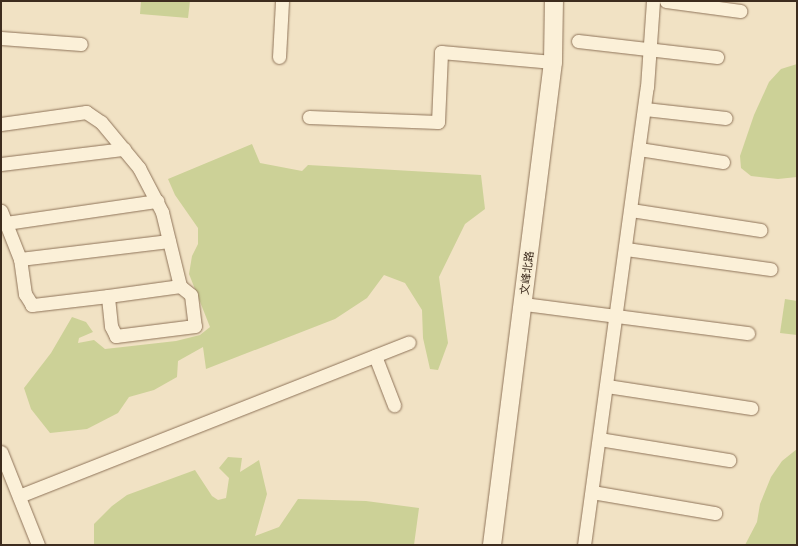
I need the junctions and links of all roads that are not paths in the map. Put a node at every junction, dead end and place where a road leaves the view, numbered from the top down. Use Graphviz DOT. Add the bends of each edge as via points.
graph roads {
  1 [pos="282,1"];
  2 [pos="554,1"];
  3 [pos="653,1"];
  4 [pos="666,1"];
  5 [pos="740,11"];
  6 [pos="1,38"];
  7 [pos="578,41"];
  8 [pos="81,44"];
  9 [pos="650,48"];
  10 [pos="717,56"];
  11 [pos="279,57"];
  12 [pos="553,62"];
  13 [pos="644,109"];
  14 [pos="309,117"];
  15 [pos="725,118"];
  16 [pos="1,124"];
  17 [pos="124,149"];
  18 [pos="639,149"];
  19 [pos="723,162"];
  20 [pos="1,164"];
  21 [pos="157,201"];
  22 [pos="631,210"];
  23 [pos="3,217"];
  24 [pos="760,230"];
  25 [pos="169,241"];
  26 [pos="626,249"];
  27 [pos="20,259"];
  28 [pos="771,269"];
  29 [pos="180,286"];
  30 [pos="108,296"];
  31 [pos="524,304"];
  32 [pos="617,314"];
  33 [pos="748,333"];
  34 [pos="409,342"];
  35 [pos="375,356"];
  36 [pos="607,386"];
  37 [pos="394,405"];
  38 [pos="751,408"];
  39 [pos="599,439"];
  40 [pos="1,452"];
  41 [pos="729,460"];
  42 [pos="592,492"];
  43 [pos="19,496"];
  44 [pos="715,513"];
  45 [pos="38,545"];
  46 [pos="492,545"];
  47 [pos="584,545"];
  1 -- 11 [label="street"];
  2 -- 12 [label="street, 文峰北路"];
  3 -- 9 [label="street"];
  4 -- 5 [label="street"];
  6 -- 8 [label="street"];
  7 -- 9 [label="street"];
  9 -- 10 [label="street"];
  9 -- 13 [label="street"];
  12 -- 14 [label="street" via="441,52 438,122"];
  12 -- 31 [label="street, 文峰北路"];
  13 -- 15 [label="street"];
  13 -- 18 [label="street"];
  16 -- 17 [label="street" via="86,112 101,122"];
  17 -- 20 [label="street"];
  17 -- 21 [label="street" via="139,168"];
  18 -- 19 [label="street"];
  18 -- 22 [label="street"];
  21 -- 23 [label="street"];
  21 -- 25 [label="street"];
  22 -- 24 [label="street"];
  22 -- 26 [label="street"];
  23 -- 27 [label="street"];
  25 -- 27 [label="street"];
  25 -- 29 [label="street"];
  26 -- 28 [label="street"];
  26 -- 32 [label="street"];
  27 -- 30 [label="street" via="26,294 32,305"];
  29 -- 30 [label="street"];
  29 -- 30 [label="street" via="191,295 195,326 116,336 111,326"];
  31 -- 32 [label="street"];
  31 -- 46 [label="street, 文峰北路"];
  32 -- 33 [label="street"];
  32 -- 36 [label="street"];
  34 -- 35 [label="street"];
  35 -- 37 [label="street"];
  35 -- 43 [label="street"];
  36 -- 38 [label="street"];
  36 -- 39 [label="street"];
  39 -- 41 [label="street"];
  39 -- 42 [label="street"];
  40 -- 43 [label="street"];
  42 -- 44 [label="street"];
  42 -- 47 [label="street"];
  43 -- 45 [label="street"];
}
